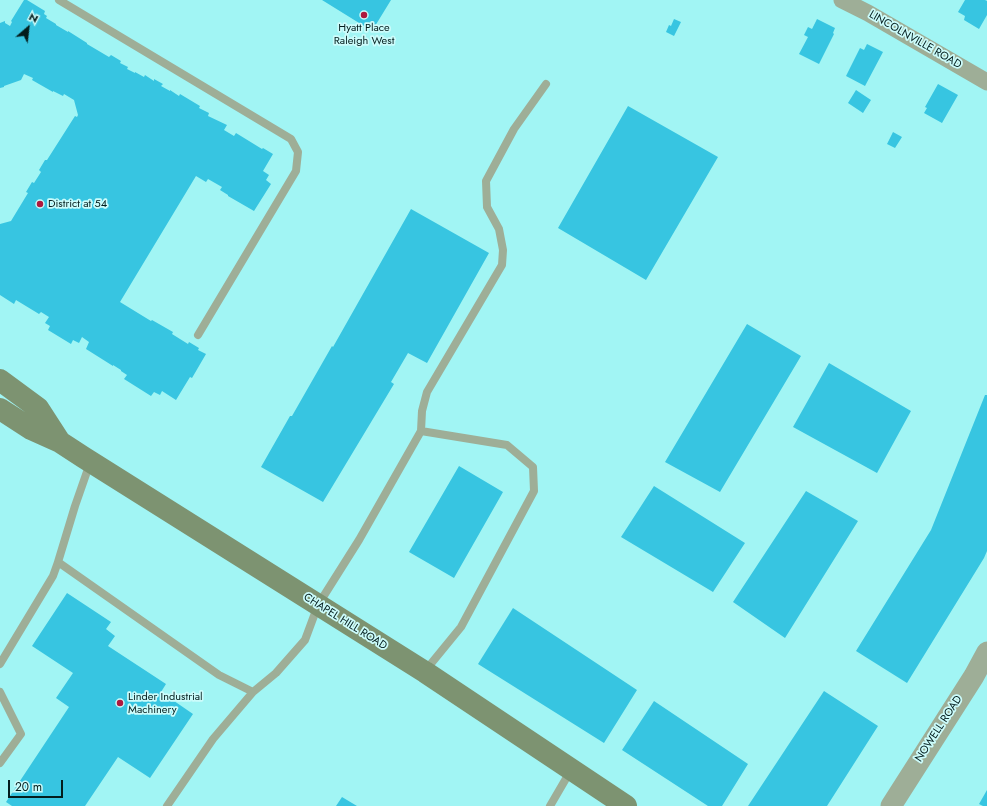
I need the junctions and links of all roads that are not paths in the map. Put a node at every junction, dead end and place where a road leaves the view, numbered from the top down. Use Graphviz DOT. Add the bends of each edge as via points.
graph roads {
  1 [pos="59,0"];
  2 [pos="842,0"];
  3 [pos="987,82"];
  4 [pos="546,84"];
  5 [pos="198,336"];
  6 [pos="0,380"];
  7 [pos="0,409"];
  8 [pos="421,431"];
  9 [pos="60,442"];
  10 [pos="91,462"];
  11 [pos="58,562"];
  12 [pos="318,605"];
  13 [pos="987,652"];
  14 [pos="0,664"];
  15 [pos="425,672"];
  16 [pos="0,692"];
  17 [pos="254,692"];
  18 [pos="0,763"];
  19 [pos="572,770"];
  20 [pos="167,806"];
  21 [pos="550,806"];
  22 [pos="626,806"];
  23 [pos="891,806"];
  1 -- 5 [label="lane" via="291,139 298,152 296,171"];
  2 -- 3 [label="street, LINCOLNVILLE ROAD"];
  4 -- 8 [label="lane" via="514,128 486,181 487,207 499,229 503,250 502,265 427,392 422,411"];
  6 -- 9 [label="main road, CHAPEL HILL ROAD" via="38,408"];
  7 -- 9 [label="main road, CHAPEL HILL ROAD" via="31,429"];
  8 -- 12 [label="lane" via="359,540"];
  8 -- 15 [label="lane" via="507,445 533,467 534,491 461,627"];
  9 -- 10 [label="main road, CHAPEL HILL ROAD"];
  10 -- 11 [label="lane"];
  10 -- 12 [label="main road, CHAPEL HILL ROAD"];
  11 -- 14 [label="lane" via="53,576"];
  11 -- 17 [label="lane" via="218,675"];
  12 -- 15 [label="main road, CHAPEL HILL ROAD"];
  12 -- 17 [label="lane" via="305,640 276,673"];
  13 -- 23 [label="street, NOWELL ROAD"];
  15 -- 19 [label="main road, CHAPEL HILL ROAD"];
  16 -- 18 [label="lane" via="20,734"];
  17 -- 20 [label="lane" via="213,739"];
  19 -- 21 [label="lane"];
  19 -- 22 [label="main road, CHAPEL HILL ROAD"];
}
